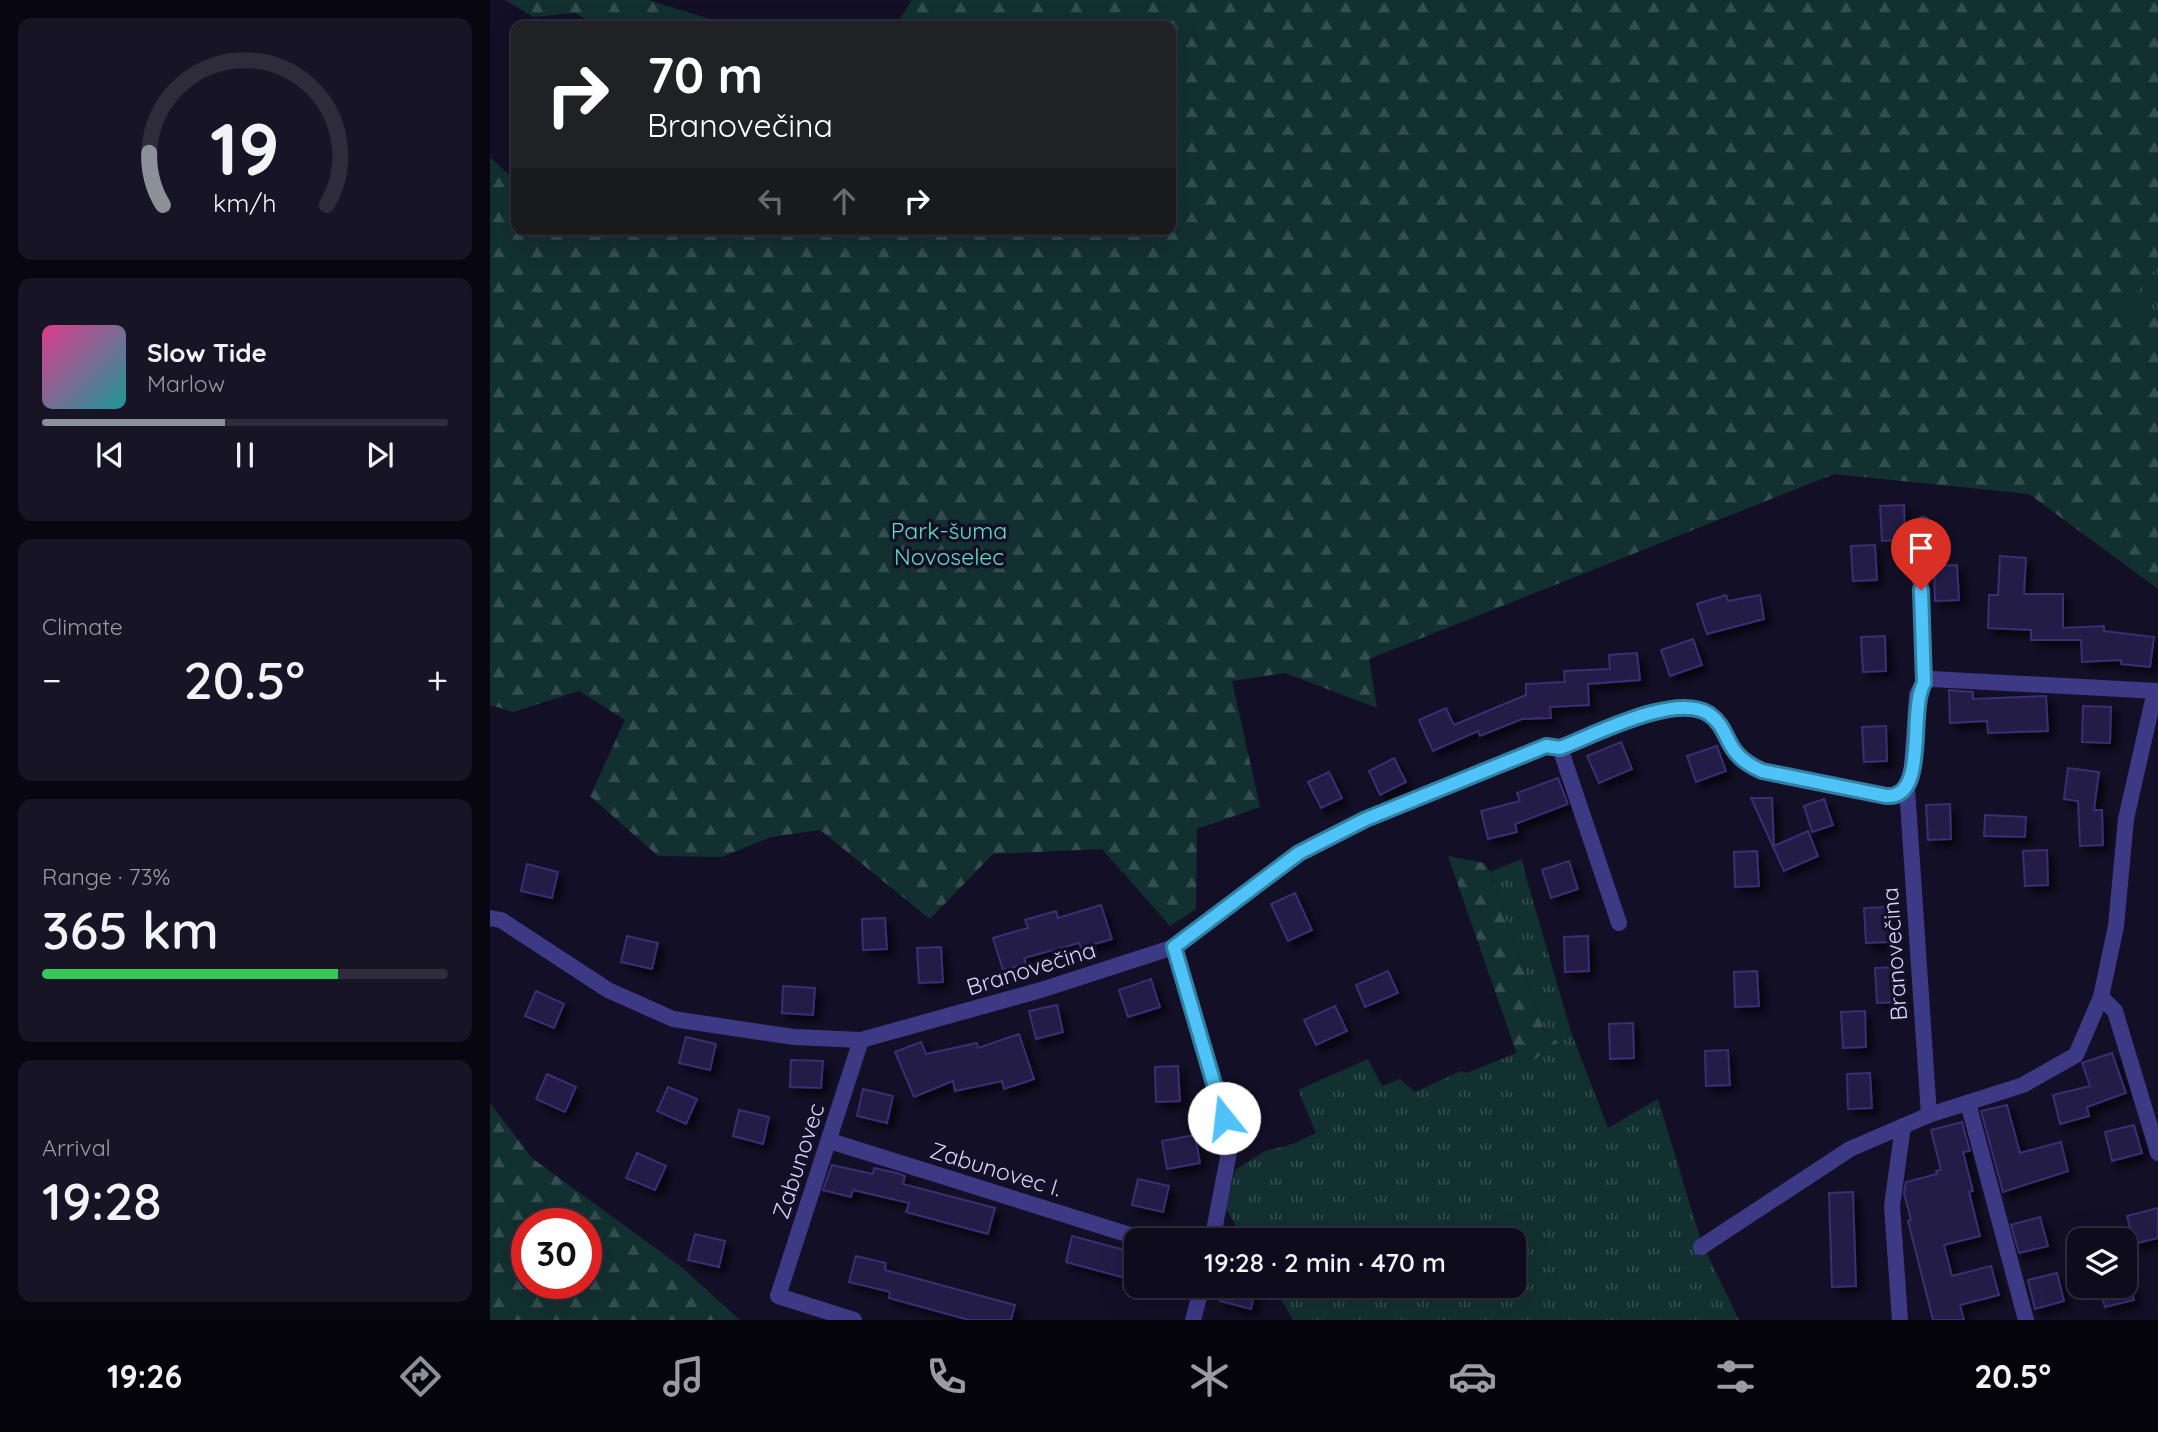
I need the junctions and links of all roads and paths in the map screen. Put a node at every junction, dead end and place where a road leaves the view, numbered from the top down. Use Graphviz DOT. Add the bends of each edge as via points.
graph roads {
  1 [pos="1923,524"];
  2 [pos="1924,683"];
  3 [pos="2157,691"];
  4 [pos="1560,748"];
  5 [pos="1907,788"];
  6 [pos="490,918"];
  7 [pos="1619,923"];
  8 [pos="1174,947"];
  9 [pos="2101,997"];
  10 [pos="860,1040"];
  11 [pos="1968,1103"];
  12 [pos="1929,1115"];
  13 [pos="1903,1126"];
  14 [pos="830,1141"];
  15 [pos="2158,1153"];
  16 [pos="1214,1228"];
  17 [pos="1124,1233"];
  18 [pos="1701,1247"];
  19 [pos="1199,1298"];
  20 [pos="854,1320"];
  21 [pos="1193,1320"];
  22 [pos="1900,1320"];
  23 [pos="2026,1320"];
  1 -- 2 [label="street, Branovečina"];
  2 -- 3 [label="street" via="1940,678"];
  2 -- 5 [label="street, Branovečina" via="1917,694 1914,767"];
  3 -- 9 [label="street" via="2126,819 2116,926"];
  4 -- 5 [label="street, Branovečina" via="1650,714 1695,709 1709,714 1744,763 1762,771 1886,796"];
  4 -- 7 [label="street"];
  4 -- 8 [label="street, Branovečina" via="1546,746 1366,819 1310,848"];
  5 -- 12 [label="street, Branovečina"];
  6 -- 10 [label="street, Branovečina" via="500,920 608,990 673,1020 794,1037"];
  8 -- 10 [label="street, Branovečina"];
  8 -- 16 [label="street" via="1231,1142"];
  9 -- 11 [label="street" via="2076,1055 2023,1085"];
  9 -- 15 [label="street" via="2115,1012"];
  10 -- 14 [label="street, Zabunovec"];
  11 -- 12 [label="street"];
  11 -- 23 [label="street"];
  12 -- 13 [label="street"];
  13 -- 18 [label="street" via="1850,1149"];
  13 -- 22 [label="street" via="1892,1206"];
  14 -- 17 [label="street, Zabunovec I."];
  14 -- 20 [label="street, Zabunovec" via="778,1296"];
  19 -- 21 [label="street"];
}
